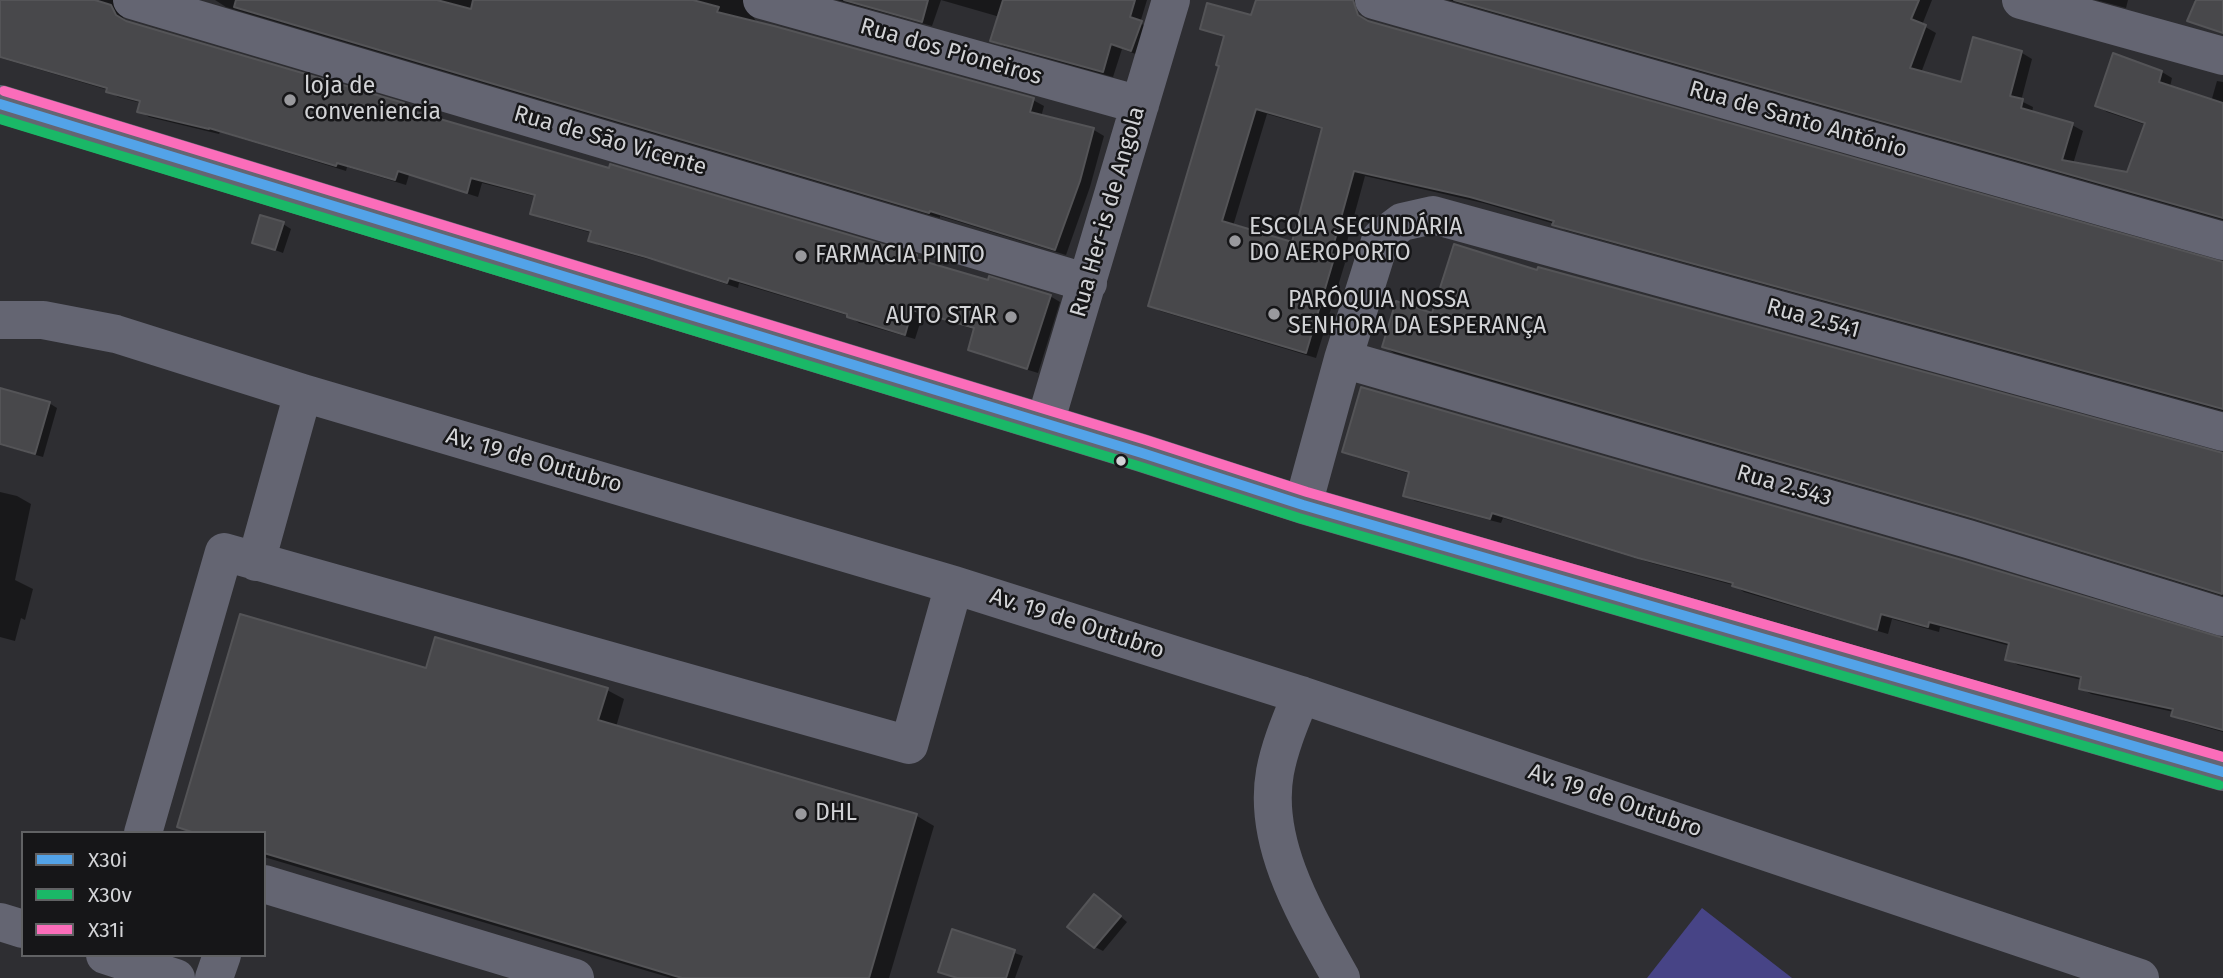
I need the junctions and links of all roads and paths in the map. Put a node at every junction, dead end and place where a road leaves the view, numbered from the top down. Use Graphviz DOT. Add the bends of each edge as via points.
graph roads {
  1 [pos="132,0"];
  2 [pos="762,0"];
  3 [pos="1171,0"];
  4 [pos="1374,0"];
  5 [pos="2021,0"];
  6 [pos="2223,56"];
  7 [pos="0,104"];
  8 [pos="1140,105"];
  9 [pos="2223,241"];
  10 [pos="1087,283"];
  11 [pos="0,320"];
  12 [pos="1343,359"];
  13 [pos="303,393"];
  14 [pos="1045,423"];
  15 [pos="2223,432"];
  16 [pos="1303,505"];
  17 [pos="256,562"];
  18 [pos="954,585"];
  19 [pos="2223,617"];
  20 [pos="1300,695"];
  21 [pos="2223,772"];
  22 [pos="145,831"];
  23 [pos="266,885"];
  24 [pos="0,922"];
  25 [pos="21,928"];
  26 [pos="111,957"];
  27 [pos="221,957"];
  28 [pos="176,978"];
  29 [pos="215,978"];
  30 [pos="575,978"];
  31 [pos="1341,978"];
  32 [pos="2140,978"];
  1 -- 10 [label="street, Rua de São Vicente"];
  2 -- 8 [label="street, Rua dos Pioneiros"];
  3 -- 8 [label="street, Rua Her-is de Angola"];
  4 -- 9 [label="street, Rua de Santo António"];
  5 -- 6 [label="street"];
  7 -- 14 [label="street"];
  8 -- 10 [label="street, Rua Her-is de Angola"];
  10 -- 14 [label="street, Rua Her-is de Angola"];
  11 -- 13 [label="street, Av. 19 de Outubro" via="43,320 116,334"];
  12 -- 15 [label="street, Rua 2.541" via="1381,239 1402,222 1433,215"];
  12 -- 16 [label="street"];
  12 -- 19 [label="street, Rua 2.543"];
  13 -- 17 [label="street"];
  13 -- 18 [label="street, Av. 19 de Outubro"];
  14 -- 16 [label="street"];
  16 -- 21 [label="street"];
  17 -- 18 [label="street" via="909,746"];
  17 -- 22 [label="street" via="224,552"];
  18 -- 20 [label="street, Av. 19 de Outubro"];
  20 -- 31 [label="street" via="1275,772 1272,808 1287,867"];
  20 -- 32 [label="street, Av. 19 de Outubro"];
  23 -- 30 [label="street"];
  24 -- 25 [label="street"];
  26 -- 28 [label="street"];
  27 -- 29 [label="street"];
}
